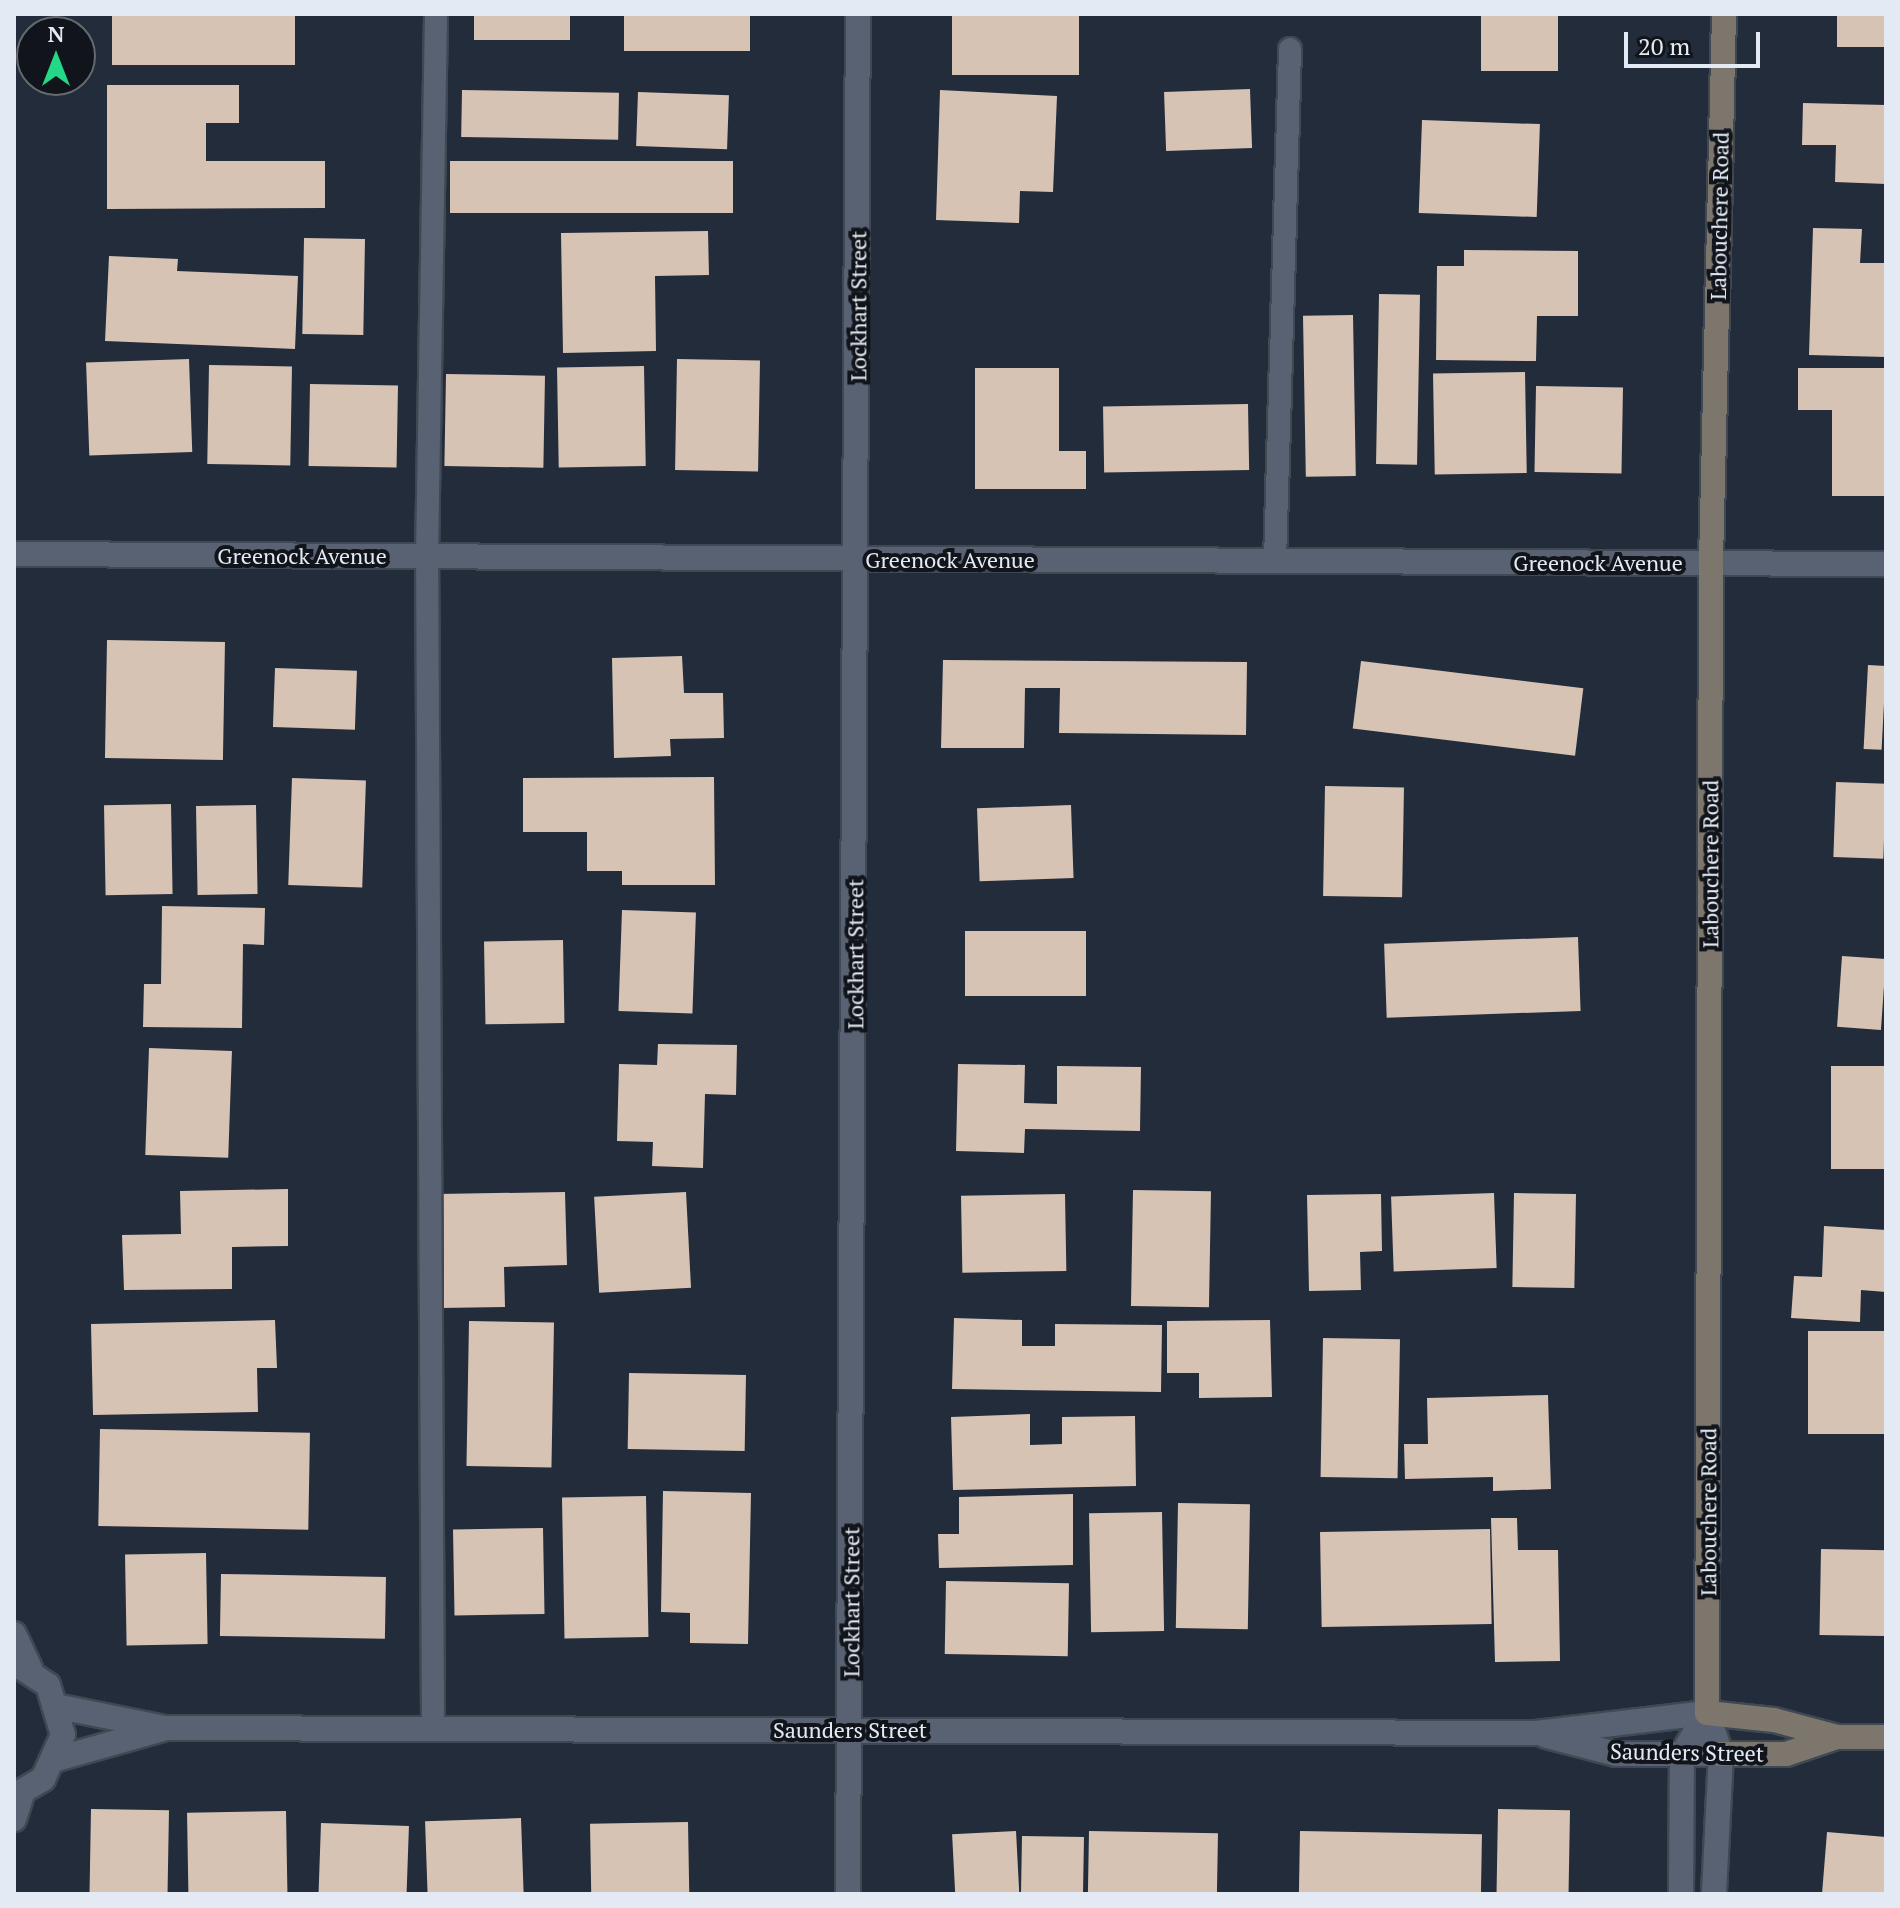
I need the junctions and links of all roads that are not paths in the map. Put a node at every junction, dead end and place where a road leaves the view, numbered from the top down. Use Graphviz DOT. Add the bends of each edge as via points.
graph roads {
  1 [pos="436,14"];
  2 [pos="858,14"];
  3 [pos="1724,14"];
  4 [pos="1290,49"];
  5 [pos="14,554"];
  6 [pos="427,557"];
  7 [pos="857,560"];
  8 [pos="1275,561"];
  9 [pos="1711,563"];
  10 [pos="1886,564"];
  11 [pos="14,1634"];
  12 [pos="22,1666"];
  13 [pos="60,1707"];
  14 [pos="1707,1713"];
  15 [pos="433,1723"];
  16 [pos="164,1728"];
  17 [pos="851,1730"];
  18 [pos="1536,1733"];
  19 [pos="1837,1737"];
  20 [pos="1886,1737"];
  21 [pos="1682,1754"];
  22 [pos="1721,1754"];
  23 [pos="57,1759"];
  24 [pos="18,1795"];
  25 [pos="14,1819"];
  26 [pos="848,1894"];
  27 [pos="1681,1894"];
  28 [pos="1714,1894"];
  1 -- 6 [label="lane"];
  2 -- 7 [label="street, Lockhart Street"];
  3 -- 9 [label="street, Labouchere Road"];
  4 -- 8 [label="lane"];
  5 -- 6 [label="street, Greenock Avenue"];
  6 -- 7 [label="street, Greenock Avenue"];
  6 -- 15 [label="lane"];
  7 -- 8 [label="street, Greenock Avenue"];
  7 -- 17 [label="street, Lockhart Street"];
  8 -- 9 [label="street, Greenock Avenue"];
  9 -- 10 [label="street, Greenock Avenue"];
  9 -- 14 [label="street, Labouchere Road"];
  11 -- 12 [label="street"];
  12 -- 13 [label="street"];
  13 -- 16 [label="street, Saunders Street"];
  13 -- 23 [label="street"];
  14 -- 18 [label="street, Saunders Street"];
  14 -- 19 [label="street, Saunders Street" via="1774,1720"];
  14 -- 21 [label="street"];
  14 -- 22 [label="street, Labouchere Road"];
  15 -- 16 [label="street, Saunders Street"];
  15 -- 17 [label="street, Saunders Street"];
  16 -- 23 [label="street, Saunders Street"];
  17 -- 18 [label="street, Saunders Street"];
  17 -- 26 [label="street, Lockhart Street"];
  18 -- 21 [label="street, Saunders Street" via="1616,1754"];
  19 -- 20 [label="street, Saunders Street"];
  19 -- 22 [label="street, Saunders Street" via="1786,1754"];
  21 -- 22 [label="street, Saunders Street"];
  21 -- 27 [label="street"];
  22 -- 28 [label="street, Labouchere Road"];
  23 -- 24 [label="street, Saunders Street"];
  24 -- 25 [label="street"];
}
